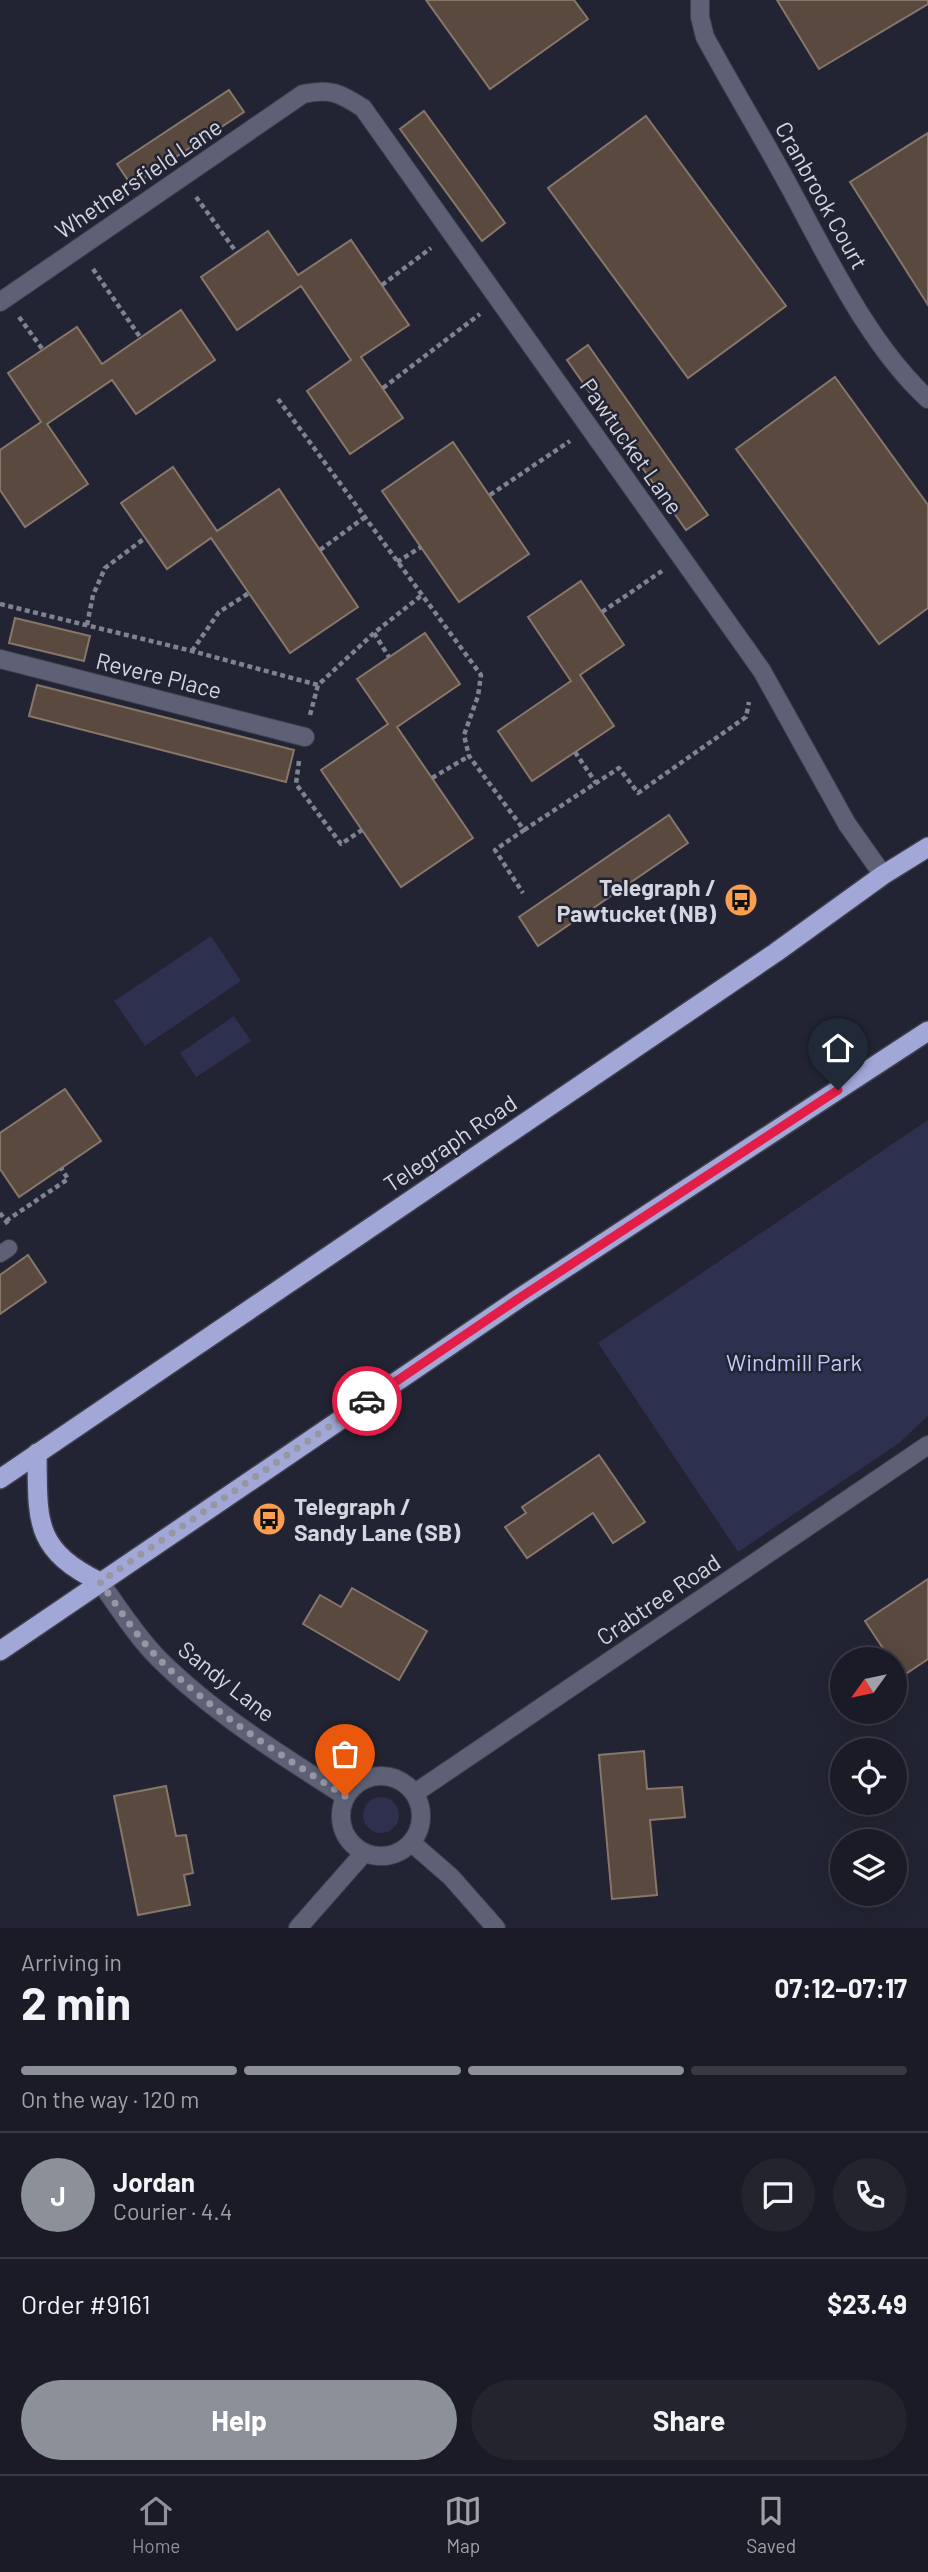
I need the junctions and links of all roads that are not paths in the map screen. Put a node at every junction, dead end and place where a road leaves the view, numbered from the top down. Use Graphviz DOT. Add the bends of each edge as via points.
graph roads {
  1 [pos="700,0"];
  2 [pos="303,94"];
  3 [pos="0,302"];
  4 [pos="928,400"];
  5 [pos="0,660"];
  6 [pos="305,737"];
  7 [pos="928,847"];
  8 [pos="883,875"];
  9 [pos="928,1031"];
  10 [pos="928,1445"];
  11 [pos="37,1453"];
  12 [pos="0,1479"];
  13 [pos="100,1582"];
  14 [pos="0,1651"];
  15 [pos="415,1793"];
  16 [pos="345,1796"];
  17 [pos="412,1843"];
  18 [pos="364,1853"];
  19 [pos="298,1928"];
  20 [pos="496,1928"];
  1 -- 4 [label="street, Cranbrook Court" via="705,37 827,259 891,358"];
  2 -- 3 [label="street, Whethersfield Lane"];
  2 -- 8 [label="street, Pawtucket Lane" via="323,90 345,96 363,108 762,671 846,824"];
  5 -- 6 [label="street, Revere Place"];
  7 -- 8 [label="highway, Telegraph Road"];
  8 -- 11 [label="highway, Telegraph Road"];
  9 -- 13 [label="highway" via="521,1297"];
  10 -- 15 [label="street, Crabtree Road"];
  11 -- 12 [label="highway, Telegraph Road"];
  11 -- 13 [label="highway" via="37,1500 48,1542 78,1571"];
  13 -- 14 [label="highway"];
  13 -- 16 [label="street, Sandy Lane" via="148,1647 183,1681"];
  15 -- 16 [label="street" via="393,1777 379,1775 354,1785"];
  15 -- 17 [label="street" via="422,1818"];
  16 -- 18 [label="street" via="340,1812 342,1829 350,1843"];
  17 -- 18 [label="street" via="390,1856"];
  17 -- 20 [label="street" via="451,1877"];
  18 -- 19 [label="street"];
}
